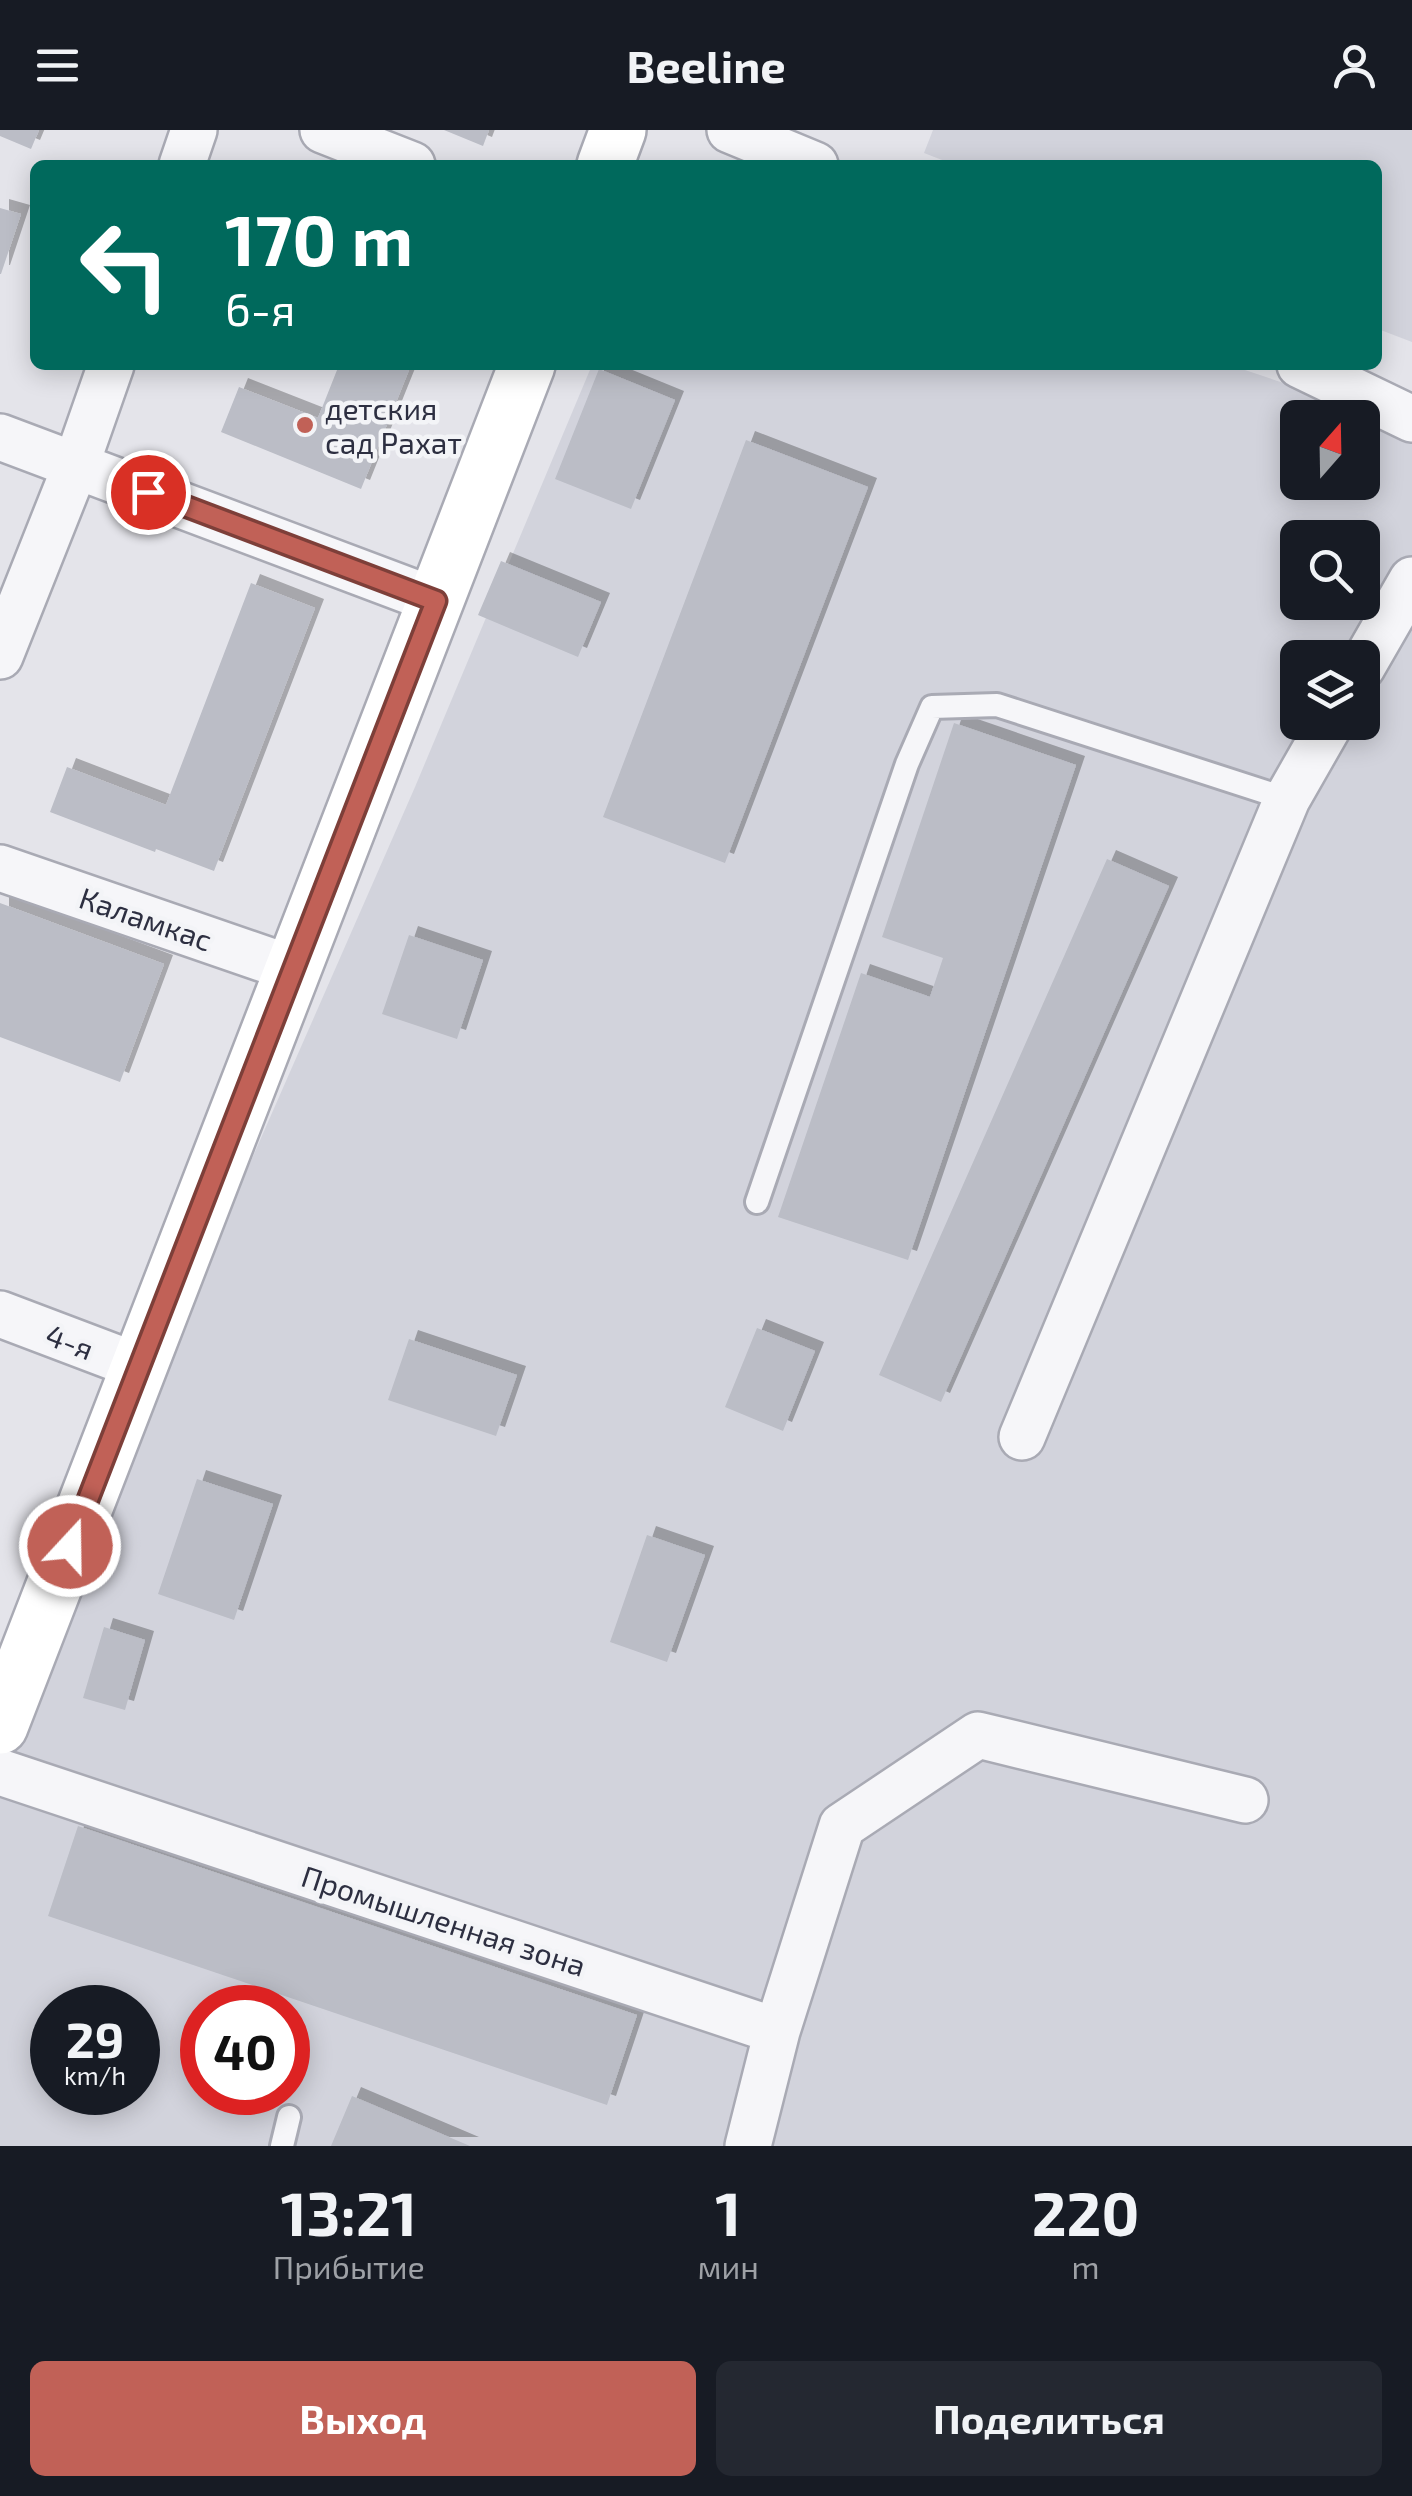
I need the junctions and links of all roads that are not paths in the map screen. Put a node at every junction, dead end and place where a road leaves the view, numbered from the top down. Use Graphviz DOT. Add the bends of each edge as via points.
graph roads {
  1 [pos="194,130"];
  2 [pos="323,130"];
  3 [pos="618,130"];
  4 [pos="730,130"];
  5 [pos="184,160"];
  6 [pos="399,160"];
  7 [pos="607,160"];
  8 [pos="803,160"];
  9 [pos="109,370"];
  10 [pos="525,370"];
  11 [pos="1311,370"];
  12 [pos="1412,418"];
  13 [pos="0,437"];
  14 [pos="76,465"];
  15 [pos="1412,580"];
  16 [pos="436,601"];
  17 [pos="1378,640"];
  18 [pos="0,656"];
  19 [pos="1320,740"];
  20 [pos="1287,798"];
  21 [pos="0,868"];
  22 [pos="293,969"];
  23 [pos="757,1202"];
  24 [pos="0,1314"];
  25 [pos="140,1367"];
  26 [pos="1022,1436"];
  27 [pos="0,1726"];
  28 [pos="0,1772"];
  29 [pos="1246,1800"];
  30 [pos="776,2031"];
  31 [pos="289,2117"];
  32 [pos="282,2146"];
  33 [pos="748,2146"];
  1 -- 5 [label="street"];
  2 -- 6 [label="street"];
  3 -- 7 [label="street"];
  4 -- 8 [label="street"];
  9 -- 14 [label="street"];
  10 -- 16 [label="street"];
  11 -- 12 [label="street"];
  13 -- 14 [label="street"];
  14 -- 16 [label="street"];
  14 -- 18 [label="street"];
  15 -- 17 [label="street"];
  16 -- 22 [label="street"];
  19 -- 20 [label="street"];
  20 -- 23 [label="lane" via="997,706 932,707"];
  20 -- 26 [label="street"];
  21 -- 22 [label="street, Каламкас"];
  22 -- 25 [label="street"];
  24 -- 25 [label="street, 4-я"];
  25 -- 27 [label="street"];
  28 -- 30 [label="street, Промышленная зона"];
  29 -- 30 [label="street" via="978,1736 842,1826"];
  30 -- 33 [label="street"];
  31 -- 32 [label="lane"];
}
